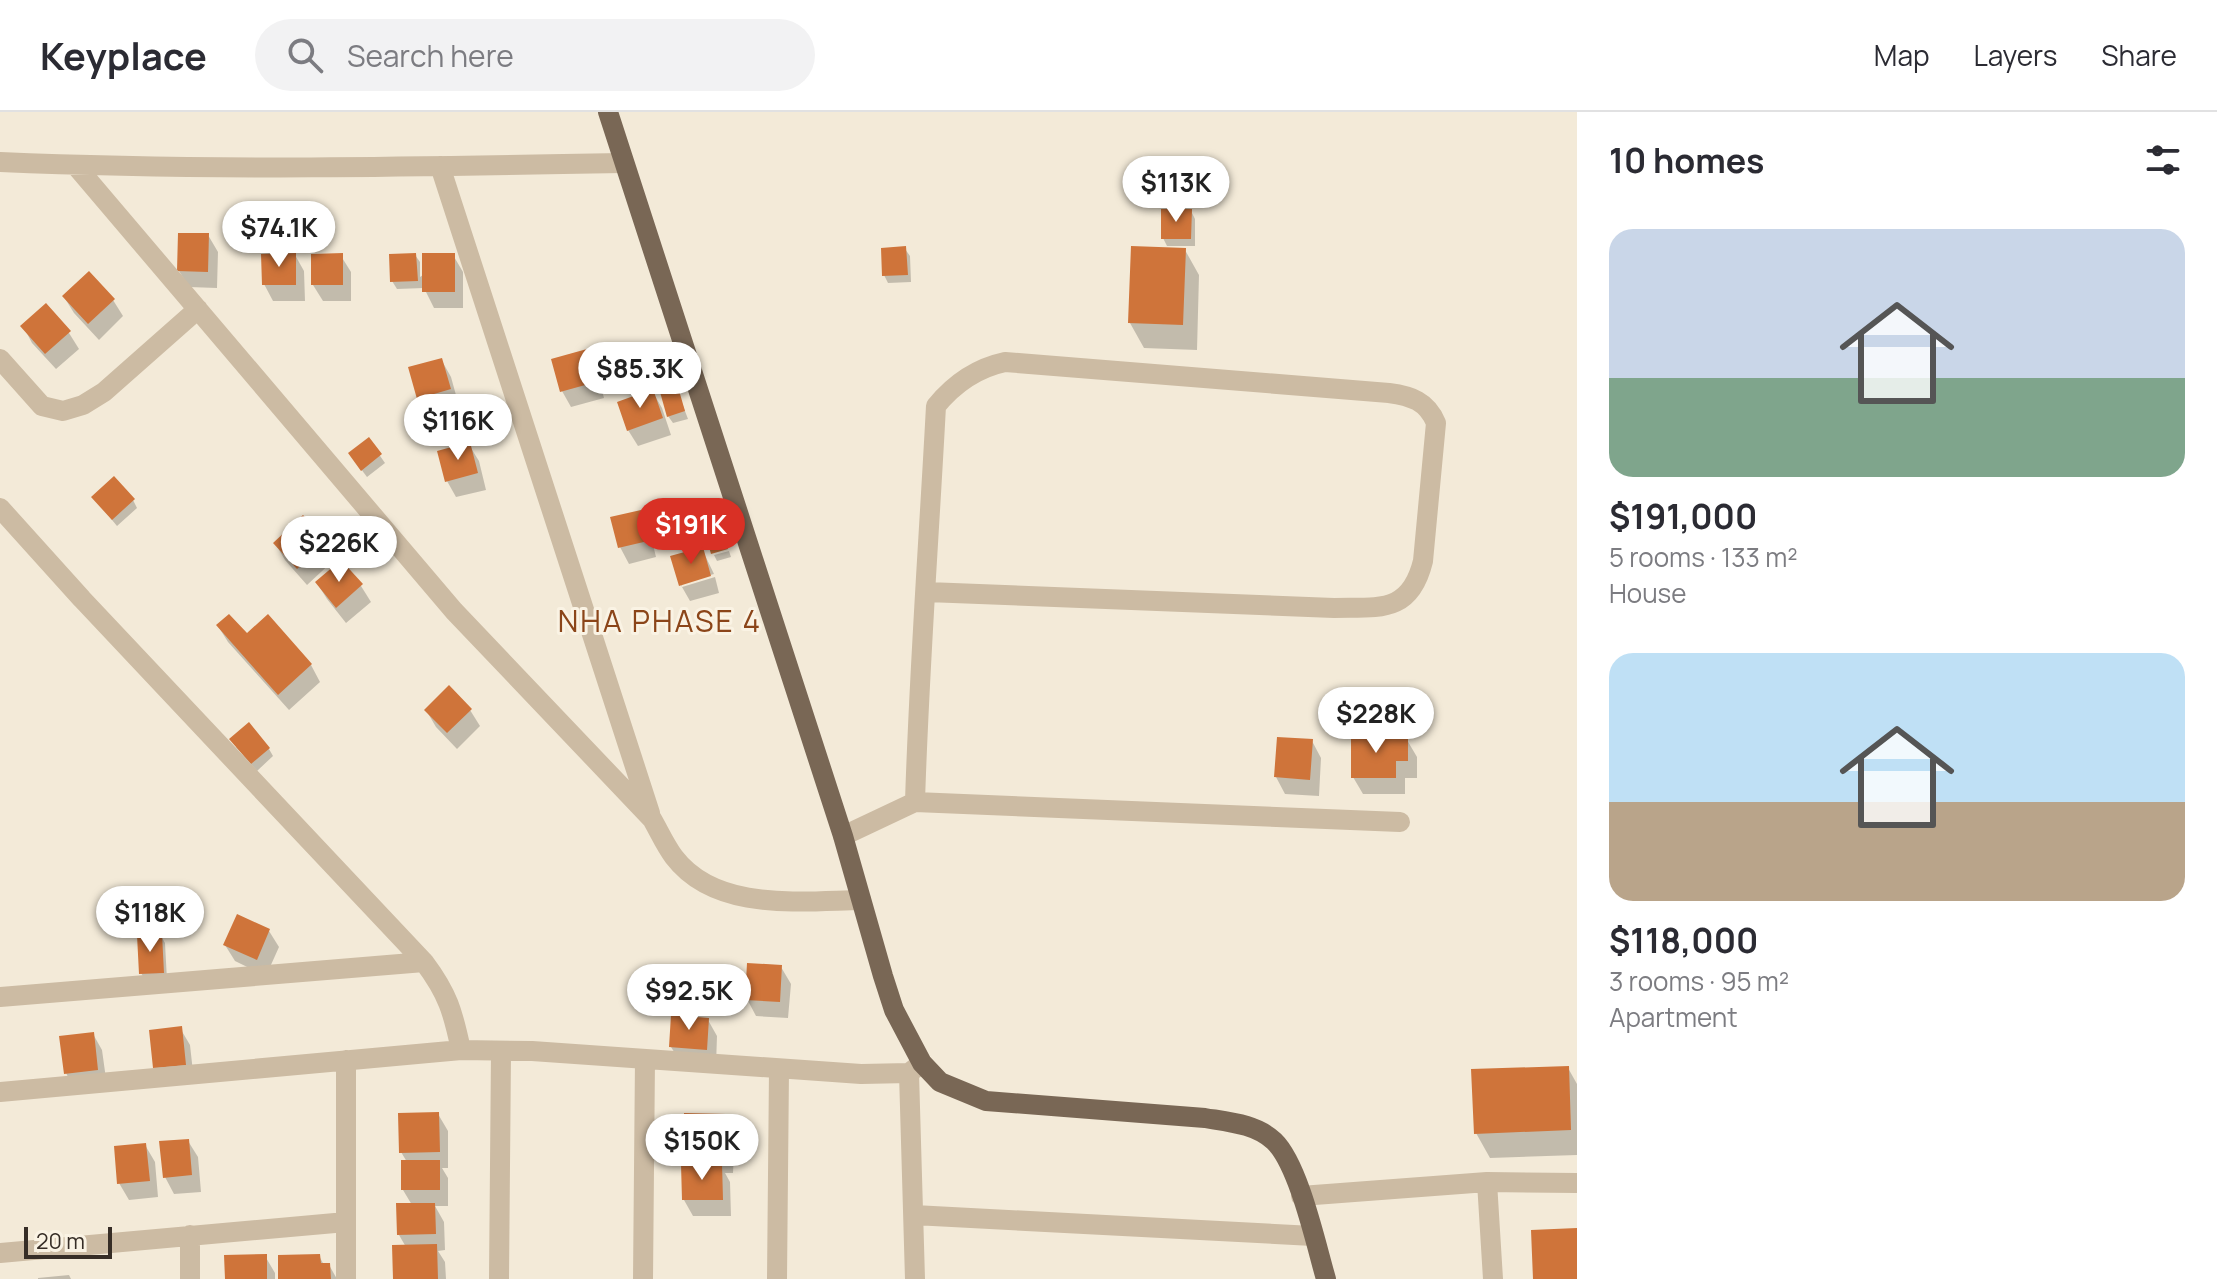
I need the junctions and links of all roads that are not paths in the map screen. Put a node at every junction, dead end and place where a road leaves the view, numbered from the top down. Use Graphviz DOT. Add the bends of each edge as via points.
graph roads {
  1 [pos="608,112"];
  2 [pos="0,162"];
  3 [pos="623,163"];
  4 [pos="76,166"];
  5 [pos="440,166"];
  6 [pos="198,309"];
  7 [pos="0,359"];
  8 [pos="0,508"];
  9 [pos="927,592"];
  10 [pos="915,802"];
  11 [pos="652,819"];
  12 [pos="1400,822"];
  13 [pos="843,836"];
  14 [pos="861,900"];
  15 [pos="424,962"];
  16 [pos="0,997"];
  17 [pos="461,1050"];
  18 [pos="501,1052"];
  19 [pos="645,1059"];
  20 [pos="346,1060"];
  21 [pos="915,1068"];
  22 [pos="779,1070"];
  23 [pos="0,1092"];
  24 [pos="1487,1182"];
  25 [pos="1577,1183"];
  26 [pos="1301,1196"];
  27 [pos="914,1215"];
  28 [pos="346,1222"];
  29 [pos="190,1235"];
  30 [pos="1313,1236"];
  31 [pos="0,1253"];
  32 [pos="190,1279"];
  33 [pos="346,1279"];
  34 [pos="499,1279"];
  35 [pos="643,1279"];
  36 [pos="777,1279"];
  37 [pos="915,1279"];
  38 [pos="1326,1279"];
  39 [pos="1493,1279"];
  1 -- 3 [label="main road"];
  2 -- 4 [label="street"];
  3 -- 5 [label="street"];
  3 -- 13 [label="main road"];
  4 -- 5 [label="street"];
  4 -- 6 [label="street"];
  5 -- 11 [label="street"];
  6 -- 7 [label="street" via="104,392 63,411 42,406"];
  6 -- 11 [label="street" via="454,611"];
  8 -- 15 [label="street"];
  9 -- 9 [label="street" via="1334,608 1391,604 1408,595 1421,570 1436,423 1423,403 1389,393 1020,363 990,365 950,389 936,406"];
  9 -- 10 [label="street"];
  10 -- 12 [label="street"];
  10 -- 13 [label="street"];
  11 -- 14 [label="street" via="674,857 716,889 773,900"];
  13 -- 14 [label="main road"];
  14 -- 21 [label="main road"];
  15 -- 16 [label="street"];
  15 -- 17 [label="street" via="451,1004"];
  17 -- 18 [label="street"];
  17 -- 20 [label="street"];
  18 -- 19 [label="street"];
  18 -- 34 [label="street"];
  19 -- 22 [label="street"];
  19 -- 35 [label="street"];
  20 -- 23 [label="street"];
  20 -- 28 [label="street"];
  21 -- 22 [label="street"];
  21 -- 26 [label="main road" via="986,1101 1205,1118 1257,1130 1275,1142"];
  21 -- 27 [label="street"];
  22 -- 36 [label="street"];
  24 -- 25 [label="street"];
  24 -- 26 [label="street"];
  24 -- 39 [label="street"];
  26 -- 30 [label="main road"];
  27 -- 30 [label="street"];
  27 -- 37 [label="street"];
  28 -- 29 [label="street"];
  28 -- 33 [label="street"];
  29 -- 31 [label="street"];
  29 -- 32 [label="street"];
  30 -- 38 [label="main road"];
}
